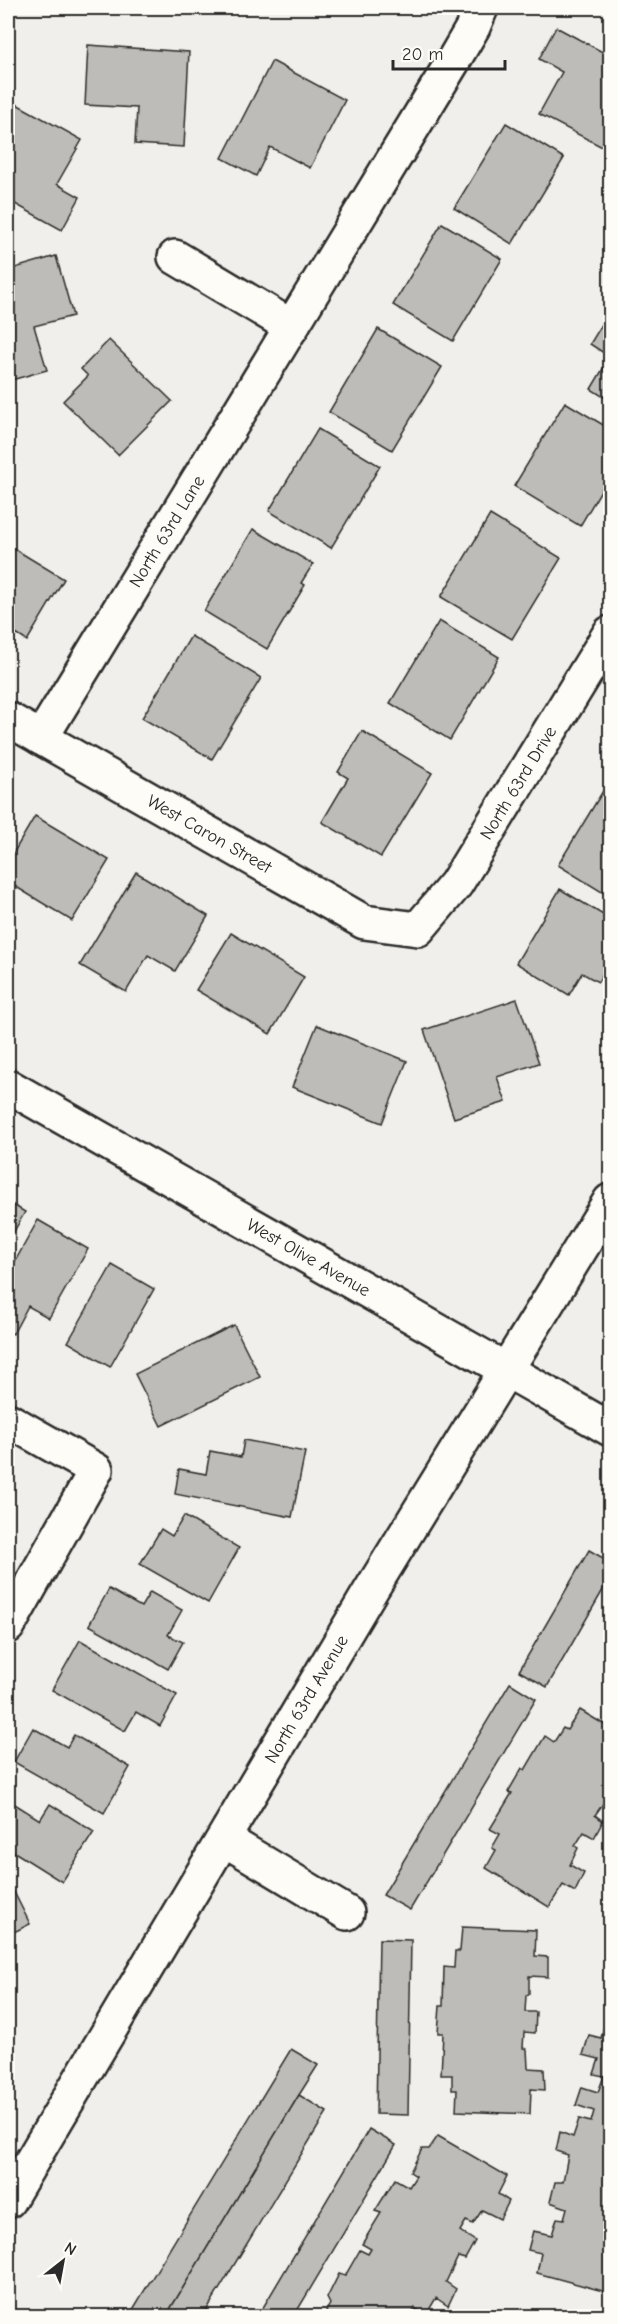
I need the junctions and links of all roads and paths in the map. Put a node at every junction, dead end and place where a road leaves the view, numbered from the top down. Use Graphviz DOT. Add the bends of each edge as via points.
graph roads {
  1 [pos="481,8"];
  2 [pos="175,257"];
  3 [pos="292,327"];
  4 [pos="610,633"];
  5 [pos="8,719"];
  6 [pos="41,738"];
  7 [pos="418,929"];
  8 [pos="8,1086"];
  9 [pos="610,1201"];
  10 [pos="506,1370"];
  11 [pos="8,1420"];
  12 [pos="610,1429"];
  13 [pos="8,1626"];
  14 [pos="224,1839"];
  15 [pos="347,1913"];
  16 [pos="8,2201"];
  1 -- 3 [label="street, North 63rd Lane"];
  2 -- 3 [label="street"];
  3 -- 6 [label="street, North 63rd Lane"];
  4 -- 7 [label="street, North 63rd Drive" via="456,884"];
  5 -- 6 [label="street, West Caron Street"];
  6 -- 7 [label="street, West Caron Street" via="364,922"];
  8 -- 10 [label="street, West Olive Avenue"];
  9 -- 10 [label="street, North 63rd Avenue"];
  10 -- 12 [label="street, West Olive Avenue"];
  10 -- 14 [label="street, North 63rd Avenue"];
  11 -- 13 [label="street" via="96,1470"];
  14 -- 15 [label="street"];
  14 -- 16 [label="street, North 63rd Avenue"];
}
